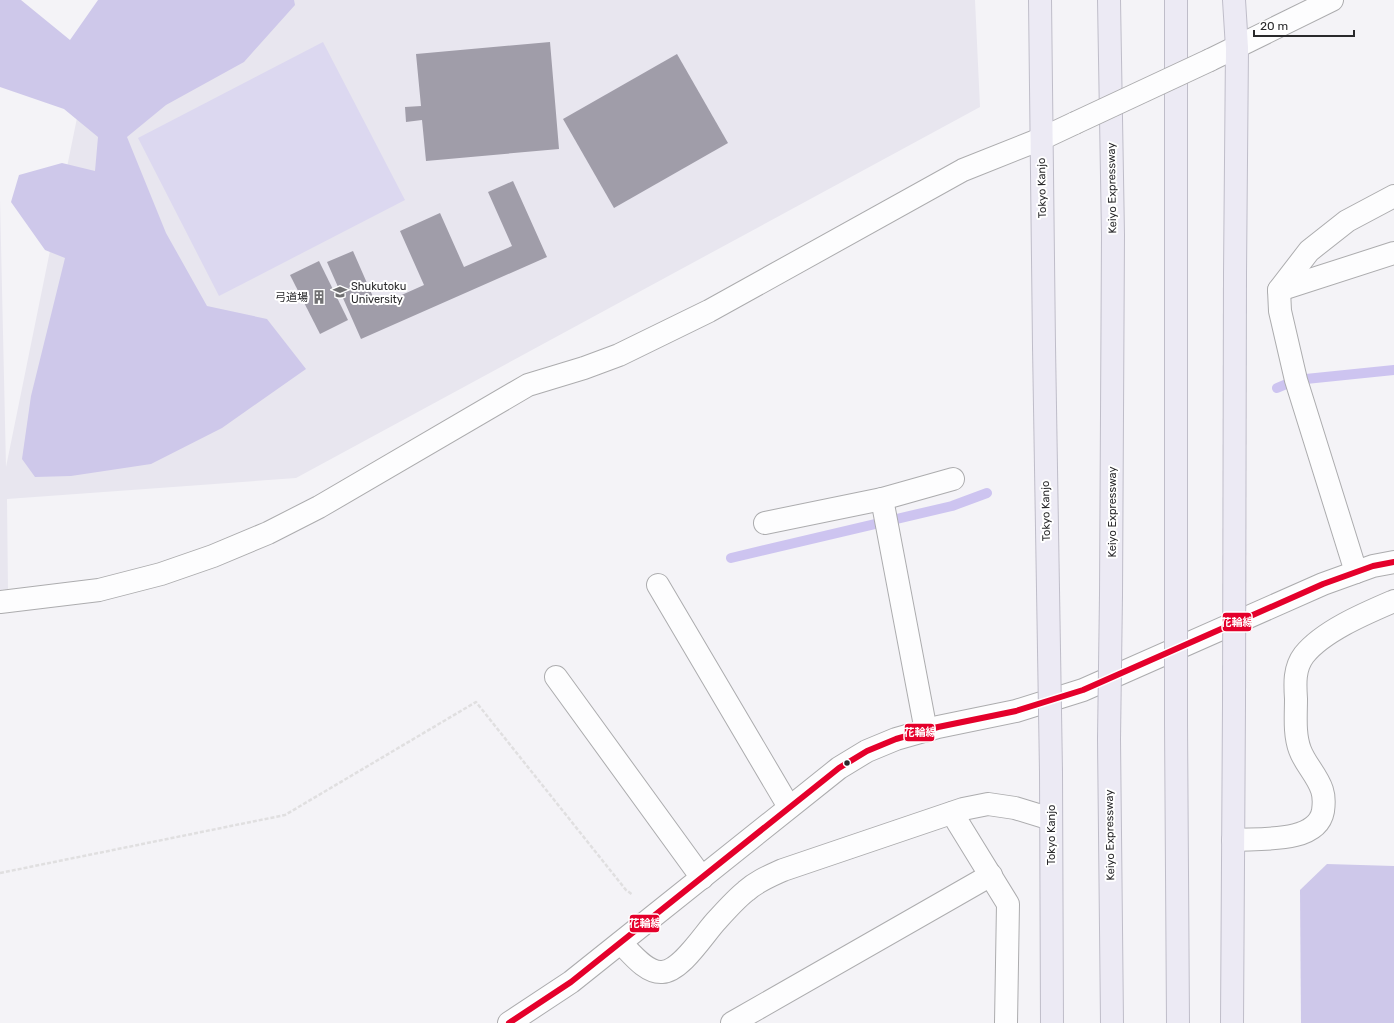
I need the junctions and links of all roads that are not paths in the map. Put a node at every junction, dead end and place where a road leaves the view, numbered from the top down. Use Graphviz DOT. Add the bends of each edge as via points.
graph roads {
  1 [pos="1040,0"];
  2 [pos="1109,0"];
  3 [pos="1176,0"];
  4 [pos="1234,0"];
  5 [pos="1332,0"];
  6 [pos="1237,48"];
  7 [pos="1041,139"];
  8 [pos="1394,196"];
  9 [pos="1394,252"];
  10 [pos="1279,290"];
  11 [pos="953,479"];
  12 [pos="882,499"];
  13 [pos="765,523"];
  14 [pos="1394,562"];
  15 [pos="1356,572"];
  16 [pos="658,585"];
  17 [pos="1394,601"];
  18 [pos="0,602"];
  19 [pos="556,678"];
  20 [pos="926,731"];
  21 [pos="789,807"];
  22 [pos="952,813"];
  23 [pos="1051,819"];
  24 [pos="1233,840"];
  25 [pos="991,875"];
  26 [pos="702,878"];
  27 [pos="621,943"];
  28 [pos="509,1023"];
  29 [pos="732,1023"];
  30 [pos="1006,1023"];
  31 [pos="1052,1023"];
  32 [pos="1112,1023"];
  33 [pos="1178,1023"];
  34 [pos="1232,1023"];
  1 -- 7 [label="highway, Tokyo Kanjo"];
  2 -- 32 [label="highway, Keiyo Expressway, bridge" via="1113,234 1109,738"];
  3 -- 33 [label="highway, bridge"];
  4 -- 6 [label="highway"];
  5 -- 6 [label="street"];
  6 -- 7 [label="street, bridge"];
  6 -- 24 [label="highway, bridge"];
  7 -- 18 [label="street" via="963,170 709,311 619,355 528,385 319,507 268,533 161,574 99,590"];
  7 -- 23 [label="highway, Tokyo Kanjo, bridge"];
  8 -- 10 [label="street" via="1347,221 1310,251"];
  9 -- 10 [label="street"];
  10 -- 15 [label="street" via="1280,311 1296,380"];
  11 -- 12 [label="street"];
  12 -- 13 [label="street"];
  12 -- 20 [label="street"];
  14 -- 15 [label="street"];
  15 -- 20 [label="street" via="1323,584 1083,690 1016,711"];
  16 -- 21 [label="street"];
  17 -- 24 [label="street" via="1351,621 1324,638 1311,647 1298,667 1295,679 1296,734 1300,750 1322,790 1322,819 1309,832 1290,837"];
  19 -- 26 [label="street"];
  20 -- 21 [label="street" via="896,739 867,751 839,768"];
  21 -- 26 [label="street"];
  22 -- 23 [label="street" via="988,804 1015,808"];
  22 -- 25 [label="street"];
  22 -- 27 [label="street" via="783,870 757,882 732,904 696,946 670,970 655,972 647,968"];
  23 -- 31 [label="highway, Tokyo Kanjo"];
  24 -- 34 [label="highway"];
  25 -- 29 [label="street"];
  25 -- 30 [label="street" via="1008,904"];
  26 -- 27 [label="street"];
  27 -- 28 [label="street" via="571,982"];
}
